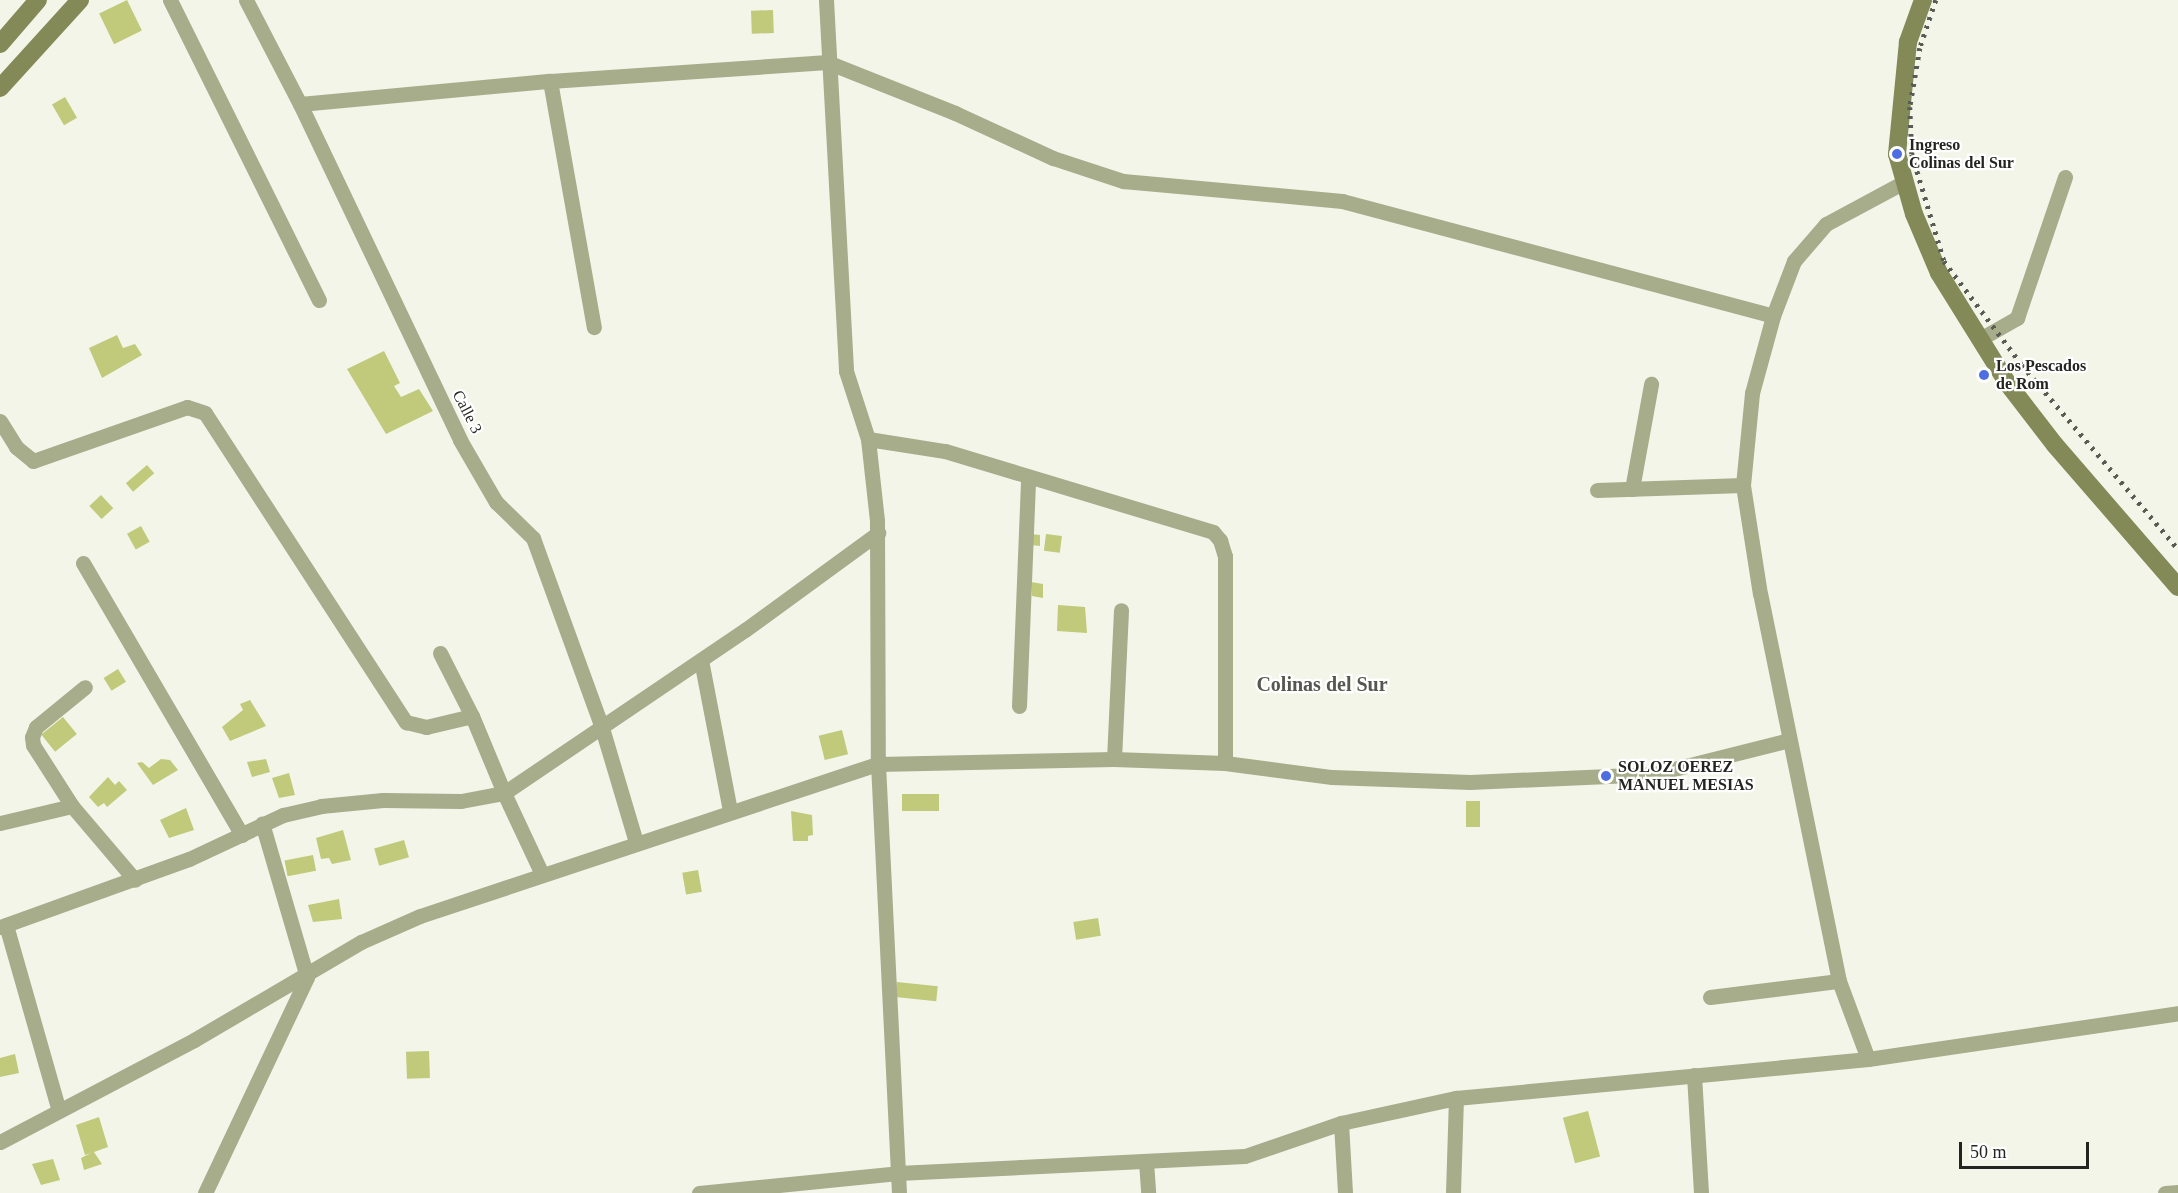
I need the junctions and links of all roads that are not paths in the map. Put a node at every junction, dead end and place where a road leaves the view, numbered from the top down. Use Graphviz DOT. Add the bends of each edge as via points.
graph roads {
  1 [pos="38,0"];
  2 [pos="80,0"];
  3 [pos="170,0"];
  4 [pos="246,0"];
  5 [pos="826,0"];
  6 [pos="1923,0"];
  7 [pos="0,45"];
  8 [pos="827,62"];
  9 [pos="550,81"];
  10 [pos="0,88"];
  11 [pos="300,104"];
  12 [pos="2064,177"];
  13 [pos="1904,182"];
  14 [pos="319,300"];
  15 [pos="1773,316"];
  16 [pos="594,327"];
  17 [pos="1980,339"];
  18 [pos="1651,384"];
  19 [pos="0,421"];
  20 [pos="868,439"];
  21 [pos="1028,477"];
  22 [pos="1743,485"];
  23 [pos="1632,489"];
  24 [pos="1597,490"];
  25 [pos="878,533"];
  26 [pos="83,563"];
  27 [pos="2178,588"];
  28 [pos="1121,610"];
  29 [pos="440,653"];
  30 [pos="701,660"];
  31 [pos="85,687"];
  32 [pos="1019,706"];
  33 [pos="472,716"];
  34 [pos="602,728"];
  35 [pos="1789,740"];
  36 [pos="1114,759"];
  37 [pos="1225,763"];
  38 [pos="878,764"];
  39 [pos="504,793"];
  40 [pos="72,807"];
  41 [pos="730,811"];
  42 [pos="0,823"];
  43 [pos="262,823"];
  44 [pos="242,835"];
  45 [pos="636,842"];
  46 [pos="542,874"];
  47 [pos="135,880"];
  48 [pos="3,926"];
  49 [pos="307,977"];
  50 [pos="1839,981"];
  51 [pos="1710,997"];
  52 [pos="2178,1013"];
  53 [pos="1868,1059"];
  54 [pos="1694,1075"];
  55 [pos="1456,1098"];
  56 [pos="59,1111"];
  57 [pos="1341,1123"];
  58 [pos="0,1142"];
  59 [pos="1146,1161"];
  60 [pos="898,1173"];
  61 [pos="2178,1192"];
  62 [pos="206,1193"];
  63 [pos="699,1193"];
  64 [pos="899,1193"];
  65 [pos="1148,1193"];
  66 [pos="1345,1193"];
  67 [pos="1453,1193"];
  68 [pos="1701,1193"];
  69 [pos="2165,1193"];
  1 -- 7 [label="street"];
  2 -- 10 [label="street"];
  3 -- 14 [label="street"];
  4 -- 11 [label="street, Calle 3"];
  5 -- 8 [label="street"];
  6 -- 13 [label="street" via="1908,42 1897,154"];
  8 -- 9 [label="street"];
  8 -- 15 [label="street" via="955,113 1053,158 1123,181 1342,201"];
  8 -- 20 [label="street" via="846,371"];
  9 -- 11 [label="street"];
  9 -- 16 [label="street"];
  11 -- 34 [label="street, Calle 3" via="460,440 496,502 534,538"];
  12 -- 17 [label="street" via="2017,318"];
  13 -- 15 [label="street" via="1826,224 1794,261"];
  13 -- 17 [label="street" via="1939,273"];
  15 -- 22 [label="street" via="1752,393"];
  17 -- 27 [label="street" via="2055,445"];
  18 -- 23 [label="street"];
  19 -- 33 [label="street" via="16,447 33,461 187,407 205,413 406,723 426,727"];
  20 -- 21 [label="street" via="945,451"];
  20 -- 25 [label="street"];
  21 -- 32 [label="street"];
  21 -- 37 [label="street" via="1202,528 1220,540 1225,556"];
  22 -- 23 [label="street"];
  22 -- 35 [label="street"];
  23 -- 24 [label="street"];
  25 -- 30 [label="street"];
  25 -- 38 [label="street"];
  26 -- 44 [label="street"];
  28 -- 36 [label="street"];
  29 -- 33 [label="street"];
  30 -- 34 [label="street"];
  30 -- 41 [label="street"];
  31 -- 40 [label="street" via="36,727 32,737 33,745"];
  33 -- 39 [label="street"];
  34 -- 39 [label="street"];
  34 -- 45 [label="street, Calle 3"];
  35 -- 37 [label="street" via="1654,774 1470,782 1355,778"];
  35 -- 50 [label="street"];
  36 -- 37 [label="street"];
  36 -- 38 [label="street"];
  38 -- 41 [label="street"];
  38 -- 60 [label="street"];
  39 -- 43 [label="street" via="461,801 383,800 321,806"];
  39 -- 46 [label="street"];
  40 -- 42 [label="street"];
  40 -- 47 [label="street"];
  41 -- 45 [label="street"];
  43 -- 44 [label="street"];
  43 -- 49 [label="street"];
  44 -- 47 [label="street"];
  45 -- 46 [label="street"];
  46 -- 49 [label="street" via="420,916 362,942"];
  47 -- 48 [label="street"];
  48 -- 56 [label="street"];
  49 -- 56 [label="street"];
  49 -- 62 [label="street"];
  50 -- 51 [label="street"];
  50 -- 53 [label="street"];
  52 -- 53 [label="street"];
  53 -- 54 [label="street"];
  54 -- 55 [label="street"];
  54 -- 68 [label="street"];
  55 -- 57 [label="street"];
  55 -- 67 [label="street"];
  56 -- 58 [label="street"];
  57 -- 59 [label="street" via="1245,1156"];
  57 -- 66 [label="street"];
  59 -- 60 [label="street"];
  59 -- 65 [label="street"];
  60 -- 63 [label="street"];
  60 -- 64 [label="street"];
  61 -- 69 [label="street"];
}
